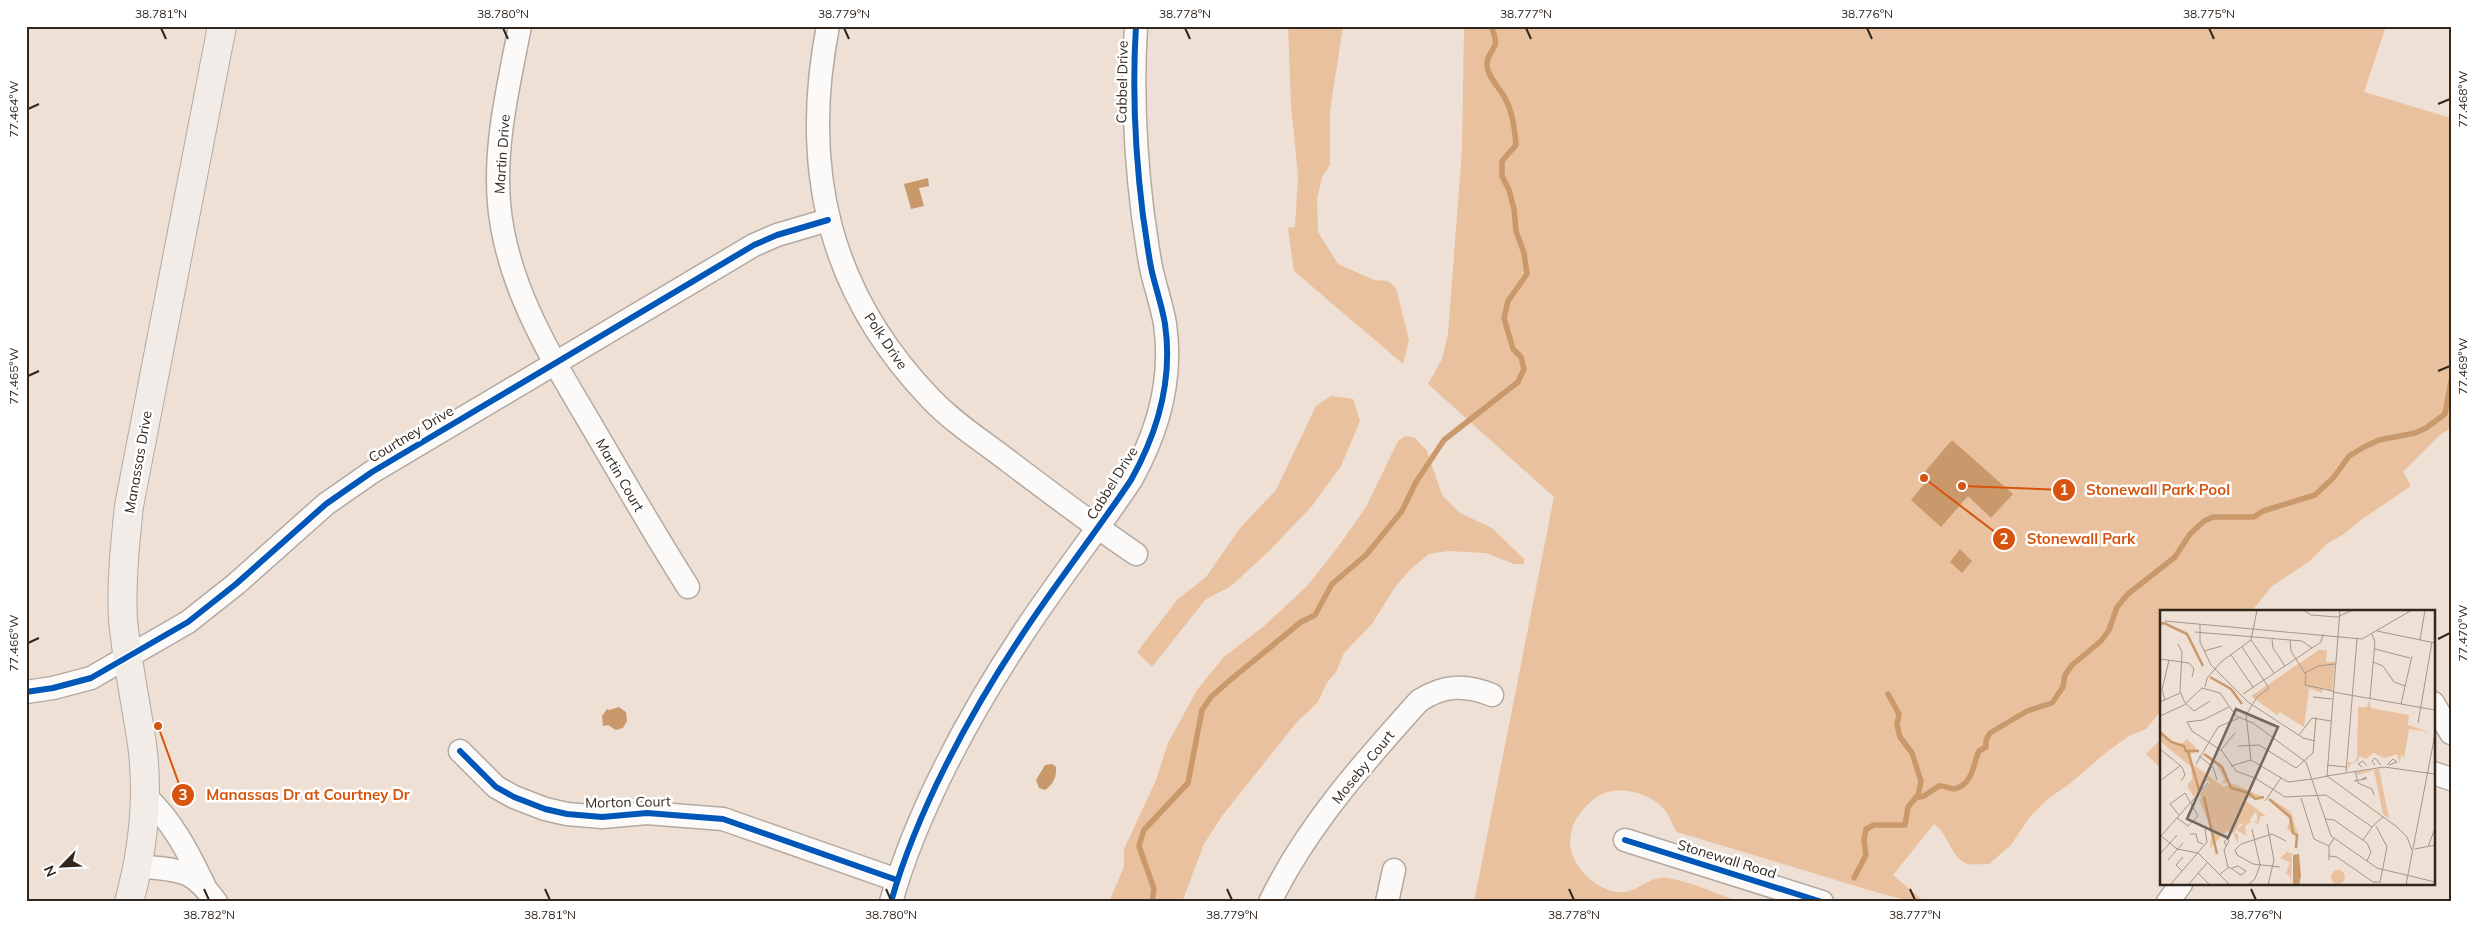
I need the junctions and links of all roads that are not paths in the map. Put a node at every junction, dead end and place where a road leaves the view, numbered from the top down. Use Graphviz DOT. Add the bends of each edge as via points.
graph roads {
  1 [pos="222,26"];
  2 [pos="520,26"];
  3 [pos="828,26"];
  4 [pos="1136,26"];
  5 [pos="828,220"];
  6 [pos="554,363"];
  7 [pos="1098,529"];
  8 [pos="1136,554"];
  9 [pos="688,588"];
  10 [pos="128,658"];
  11 [pos="26,692"];
  12 [pos="1492,695"];
  13 [pos="2434,705"];
  14 [pos="2451,733"];
  15 [pos="460,750"];
  16 [pos="144,795"];
  17 [pos="1625,840"];
  18 [pos="138,866"];
  19 [pos="1394,870"];
  20 [pos="897,880"];
  21 [pos="2180,886"];
  22 [pos="210,893"];
  23 [pos="129,902"];
  24 [pos="891,902"];
  25 [pos="1270,902"];
  26 [pos="1387,902"];
  27 [pos="1822,902"];
  28 [pos="2168,902"];
  1 -- 10 [label="main road, Manassas Drive" via="129,506 122,588"];
  2 -- 6 [label="street, Martin Drive" via="501,134 498,201 508,259 525,304"];
  3 -- 5 [label="street, Polk Drive" via="820,75 817,130 820,183"];
  4 -- 7 [label="street, Cabbel Drive" via="1134,136 1150,260 1165,323 1166,379 1160,416 1146,452"];
  5 -- 6 [label="street, Courtney Drive" via="754,245"];
  5 -- 7 [label="street, Polk Drive" via="857,294 884,342 907,373 960,425"];
  6 -- 9 [label="street, Martin Court"];
  6 -- 10 [label="street, Courtney Drive" via="372,472 326,504 203,612"];
  7 -- 8 [label="street, Polk Drive"];
  7 -- 20 [label="street, Cabbel Drive" via="1020,637 988,689 916,829"];
  10 -- 11 [label="street, Courtney Drive" via="91,678"];
  10 -- 16 [label="main road, Manassas Drive" via="142,746"];
  12 -- 25 [label="street, Moseby Court" via="1461,687 1446,688 1419,701 1349,783 1308,838"];
  13 -- 14 [label="street"];
  15 -- 20 [label="street, Morton Court" via="496,787 545,809 602,817 656,814 723,819"];
  16 -- 18 [label="main road, Manassas Drive" via="144,831"];
  16 -- 22 [label="street" via="185,846"];
  17 -- 27 [label="street, Stonewall Road"];
  18 -- 22 [label="street" via="189,873"];
  18 -- 23 [label="main road, Manassas Drive"];
  19 -- 26 [label="street"];
  20 -- 24 [label="street, Cabbel Drive"];
  21 -- 28 [label="street"];
}
